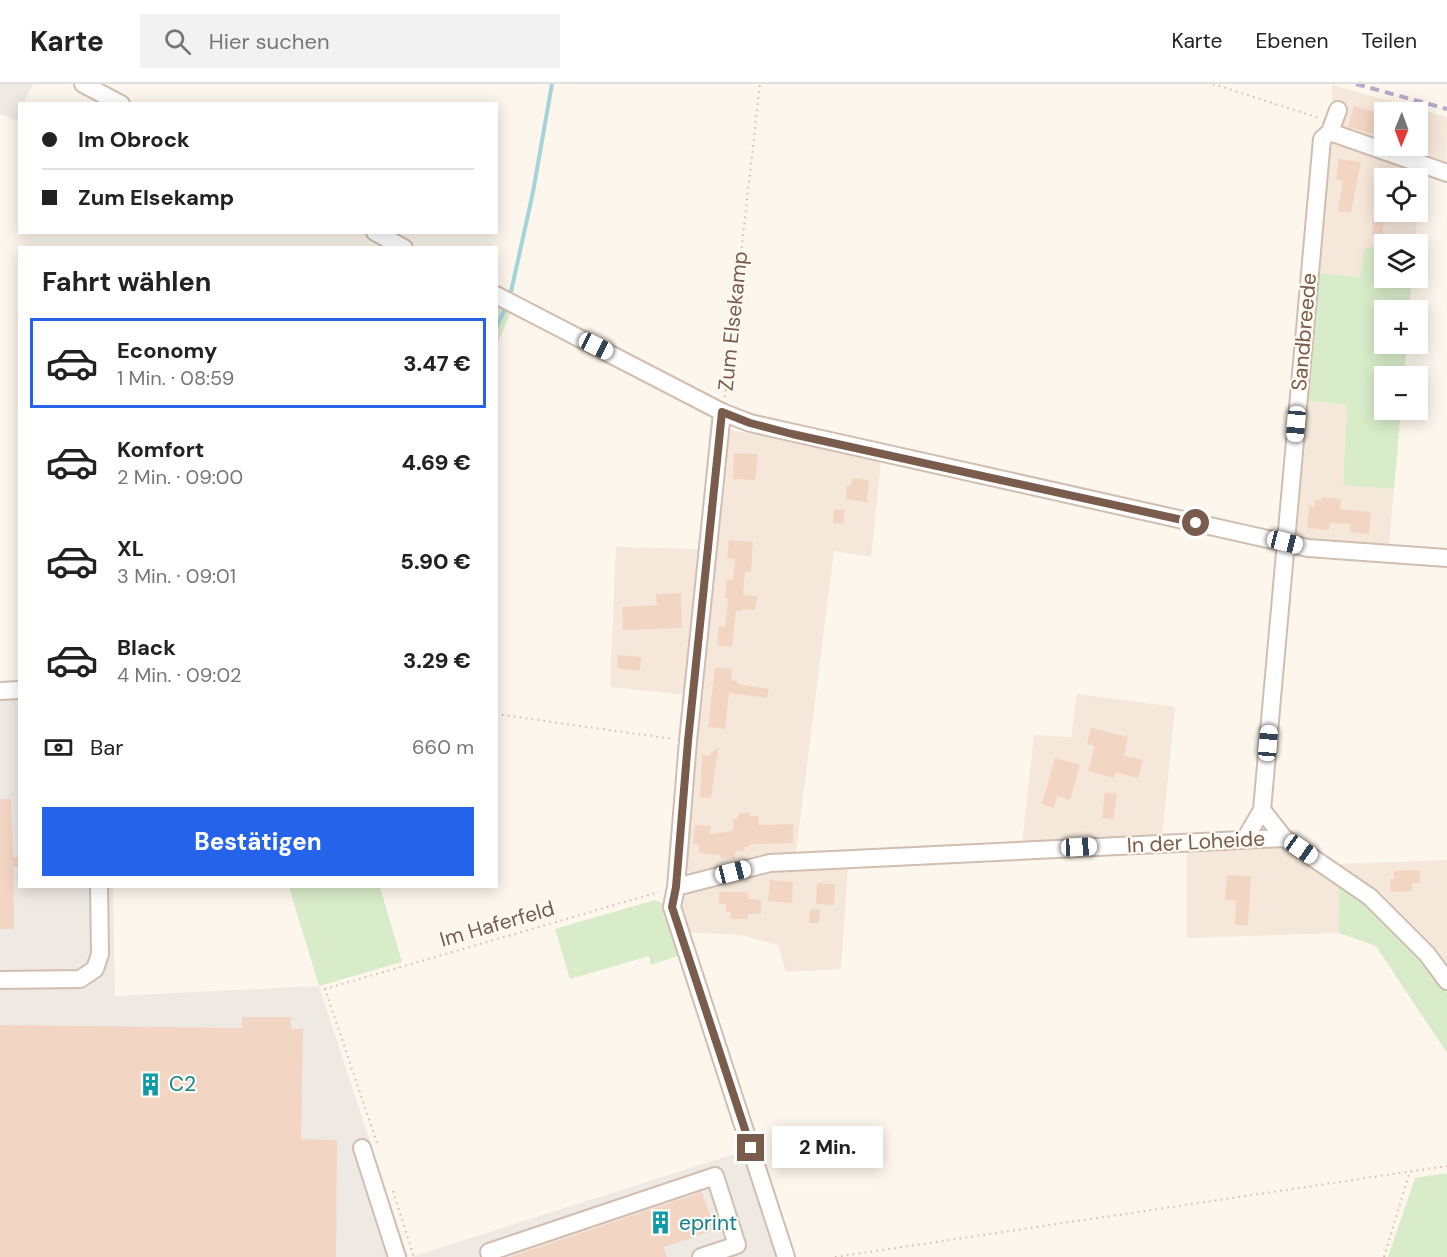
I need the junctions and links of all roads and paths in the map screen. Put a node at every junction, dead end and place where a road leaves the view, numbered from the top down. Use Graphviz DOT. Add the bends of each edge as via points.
graph roads {
  1 [pos="83,84"];
  2 [pos="760,84"];
  3 [pos="1213,84"];
  4 [pos="117,102"];
  5 [pos="1338,110"];
  6 [pos="1330,132"];
  7 [pos="1447,172"];
  8 [pos="379,234"];
  9 [pos="400,246"];
  10 [pos="498,296"];
  11 [pos="722,412"];
  12 [pos="1285,542"];
  13 [pos="1447,558"];
  14 [pos="0,690"];
  15 [pos="18,690"];
  16 [pos="498,714"];
  17 [pos="688,741"];
  18 [pos="1262,810"];
  19 [pos="1284,838"];
  20 [pos="1245,839"];
  21 [pos="676,887"];
  22 [pos="99,888"];
  23 [pos="0,980"];
  24 [pos="1447,981"];
  25 [pos="369,1147"];
  26 [pos="1447,1166"];
  27 [pos="1410,1171"];
  28 [pos="392,1190"];
  29 [pos="397,1257"];
  30 [pos="414,1257"];
  31 [pos="491,1257"];
  32 [pos="701,1257"];
  33 [pos="786,1257"];
  34 [pos="835,1257"];
  35 [pos="1384,1257"];
  1 -- 4 [label="street"];
  2 -- 11 [label="path, Zum Elsekamp"];
  3 -- 6 [label="path" via="1318,117"];
  5 -- 6 [label="street, Sandbreede"];
  6 -- 7 [label="street"];
  6 -- 12 [label="street, Sandbreede" via="1322,139"];
  8 -- 9 [label="street"];
  10 -- 11 [label="street"];
  11 -- 12 [label="street" via="792,434"];
  11 -- 17 [label="street, Zum Elsekamp"];
  12 -- 13 [label="street" via="1308,548"];
  12 -- 18 [label="street, Sandbreede"];
  14 -- 15 [label="street"];
  16 -- 17 [label="path"];
  17 -- 21 [label="street, Zum Elsekamp"];
  18 -- 19 [label="street"];
  18 -- 20 [label="street, Sandbreede"];
  19 -- 20 [label="street, In der Loheide"];
  19 -- 24 [label="street, In der Loheide" via="1370,897 1427,954"];
  20 -- 21 [label="street, In der Loheide" via="770,862"];
  21 -- 25 [label="path, Im Haferfeld" via="325,989"];
  21 -- 33 [label="street, Zum Elsekamp" via="672,907"];
  22 -- 23 [label="street" via="100,954 95,969 80,979"];
  25 -- 29 [label="street"];
  26 -- 27 [label="path"];
  27 -- 34 [label="path"];
  27 -- 35 [label="path"];
  28 -- 30 [label="path"];
  31 -- 32 [label="street" via="489,1252 716,1176 738,1245"];
}
